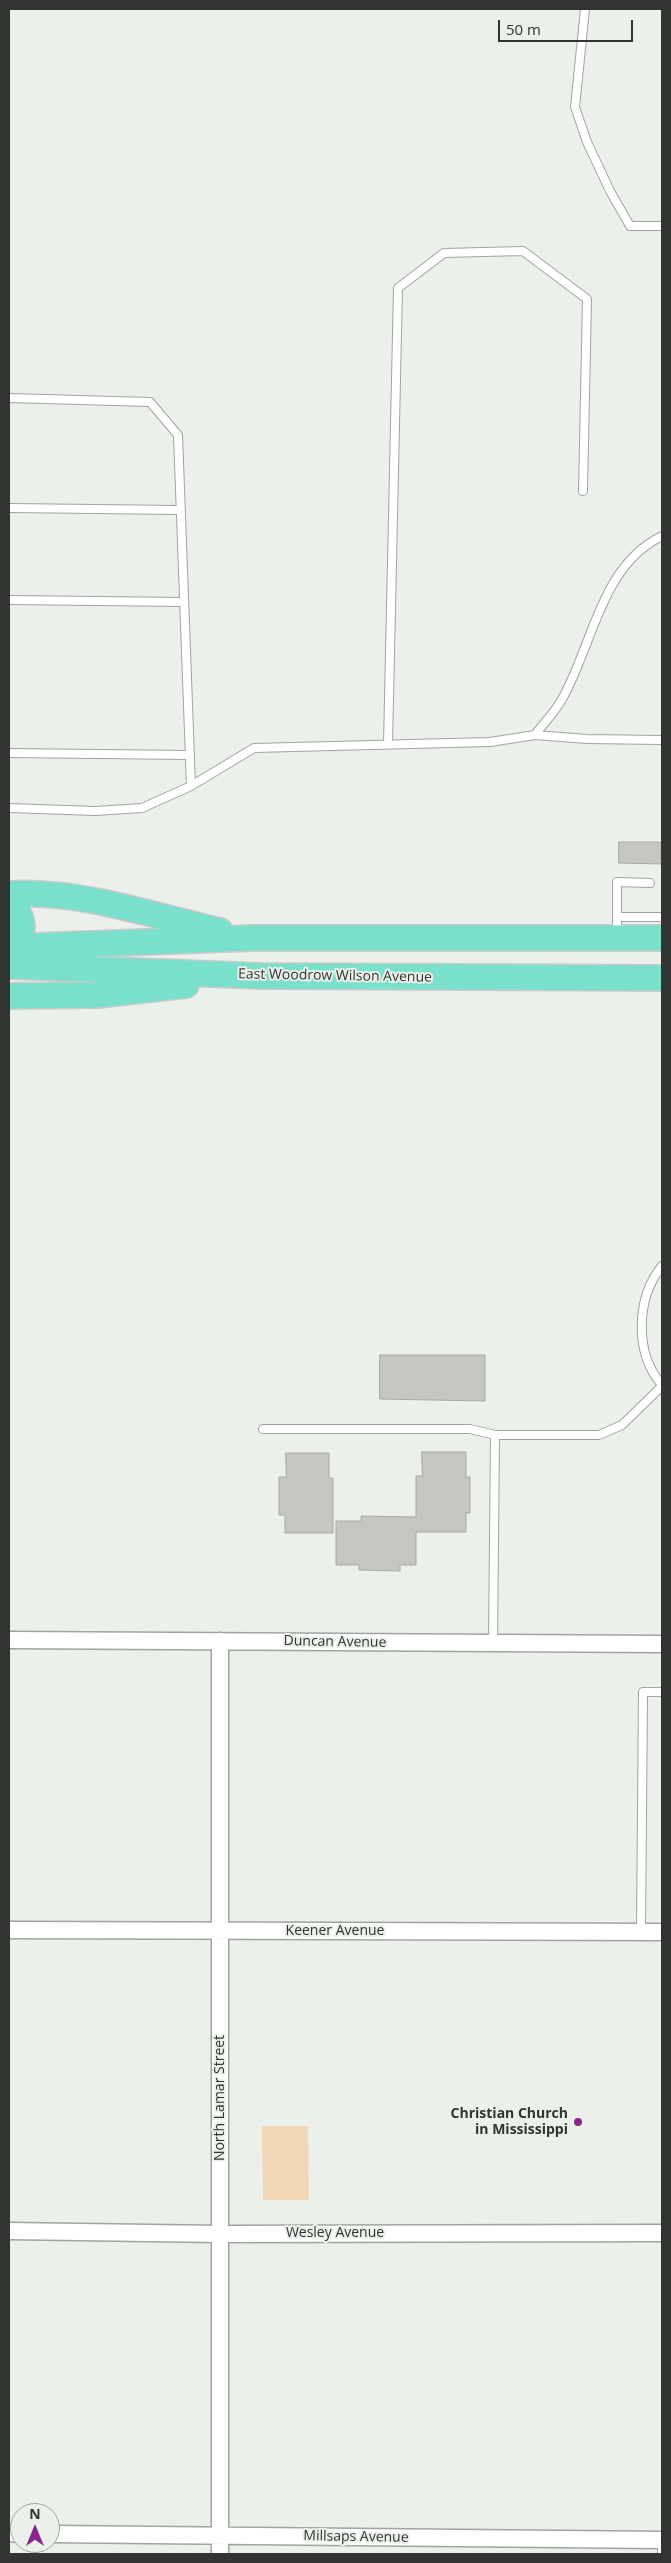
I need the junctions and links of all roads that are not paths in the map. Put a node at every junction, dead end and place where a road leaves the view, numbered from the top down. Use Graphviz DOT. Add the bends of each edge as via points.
graph roads {
  1 [pos="585,9"];
  2 [pos="662,226"];
  3 [pos="9,398"];
  4 [pos="583,491"];
  5 [pos="9,508"];
  6 [pos="180,510"];
  7 [pos="662,536"];
  8 [pos="9,600"];
  9 [pos="184,602"];
  10 [pos="535,735"];
  11 [pos="662,740"];
  12 [pos="388,744"];
  13 [pos="9,753"];
  14 [pos="189,755"];
  15 [pos="191,786"];
  16 [pos="9,808"];
  17 [pos="650,883"];
  18 [pos="9,894"];
  19 [pos="9,904"];
  20 [pos="662,917"];
  21 [pos="618,928"];
  22 [pos="252,938"];
  23 [pos="662,938"];
  24 [pos="9,943"];
  25 [pos="9,947"];
  26 [pos="9,966"];
  27 [pos="261,976"];
  28 [pos="632,977"];
  29 [pos="662,978"];
  30 [pos="662,984"];
  31 [pos="9,996"];
  32 [pos="662,1266"];
  33 [pos="662,1385"];
  34 [pos="263,1429"];
  35 [pos="495,1436"];
  36 [pos="9,1640"];
  37 [pos="220,1642"];
  38 [pos="492,1644"];
  39 [pos="662,1644"];
  40 [pos="662,1692"];
  41 [pos="9,1930"];
  42 [pos="220,1931"];
  43 [pos="641,1932"];
  44 [pos="662,1932"];
  45 [pos="9,2231"];
  46 [pos="662,2232"];
  47 [pos="220,2234"];
  48 [pos="60,2534"];
  49 [pos="220,2536"];
  50 [pos="662,2540"];
  51 [pos="220,2554"];
  52 [pos="662,2554"];
  1 -- 2 [label="lane" via="575,107 584,133 630,226"];
  3 -- 6 [label="lane" via="150,402 178,435"];
  4 -- 12 [label="lane" via="588,299 523,251 444,253 398,288"];
  5 -- 6 [label="lane"];
  6 -- 9 [label="lane"];
  7 -- 10 [label="lane" via="649,543 617,574 560,701"];
  8 -- 9 [label="lane"];
  9 -- 14 [label="lane"];
  10 -- 11 [label="lane"];
  10 -- 12 [label="lane" via="490,742"];
  12 -- 15 [label="lane" via="254,748"];
  13 -- 14 [label="lane"];
  14 -- 15 [label="lane"];
  15 -- 16 [label="lane" via="142,808 95,811"];
  17 -- 21 [label="lane" via="617,882"];
  18 -- 22 [label="main road" via="38,892 76,897"];
  19 -- 24 [label="main road" via="23,924 19,935"];
  20 -- 21 [label="lane"];
  21 -- 22 [label="main road"];
  21 -- 23 [label="main road"];
  22 -- 25 [label="main road"];
  26 -- 27 [label="main road, East Woodrow Wilson Avenue"];
  27 -- 28 [label="main road, East Woodrow Wilson Avenue"];
  27 -- 31 [label="main road" via="98,995"];
  28 -- 29 [label="main road, East Woodrow Wilson Avenue"];
  28 -- 30 [label="main road"];
  32 -- 33 [label="lane" via="646,1296 641,1322 646,1352"];
  33 -- 35 [label="lane" via="625,1422 606,1434"];
  34 -- 35 [label="lane" via="470,1430"];
  35 -- 38 [label="lane"];
  36 -- 37 [label="street, Duncan Avenue"];
  37 -- 38 [label="street, Duncan Avenue"];
  37 -- 42 [label="street, North Lamar Street"];
  38 -- 39 [label="street, Duncan Avenue"];
  40 -- 43 [label="lane" via="643,1692"];
  41 -- 42 [label="street, Keener Avenue"];
  42 -- 43 [label="street, Keener Avenue"];
  42 -- 47 [label="street, North Lamar Street"];
  43 -- 44 [label="street, Keener Avenue"];
  45 -- 47 [label="street, Wesley Avenue"];
  46 -- 47 [label="street, Wesley Avenue"];
  47 -- 49 [label="street, North Lamar Street"];
  48 -- 49 [label="street, Millsaps Avenue"];
  49 -- 50 [label="street, Millsaps Avenue"];
  49 -- 51 [label="street, North Lamar Street"];
  50 -- 52 [label="lane"];
}
